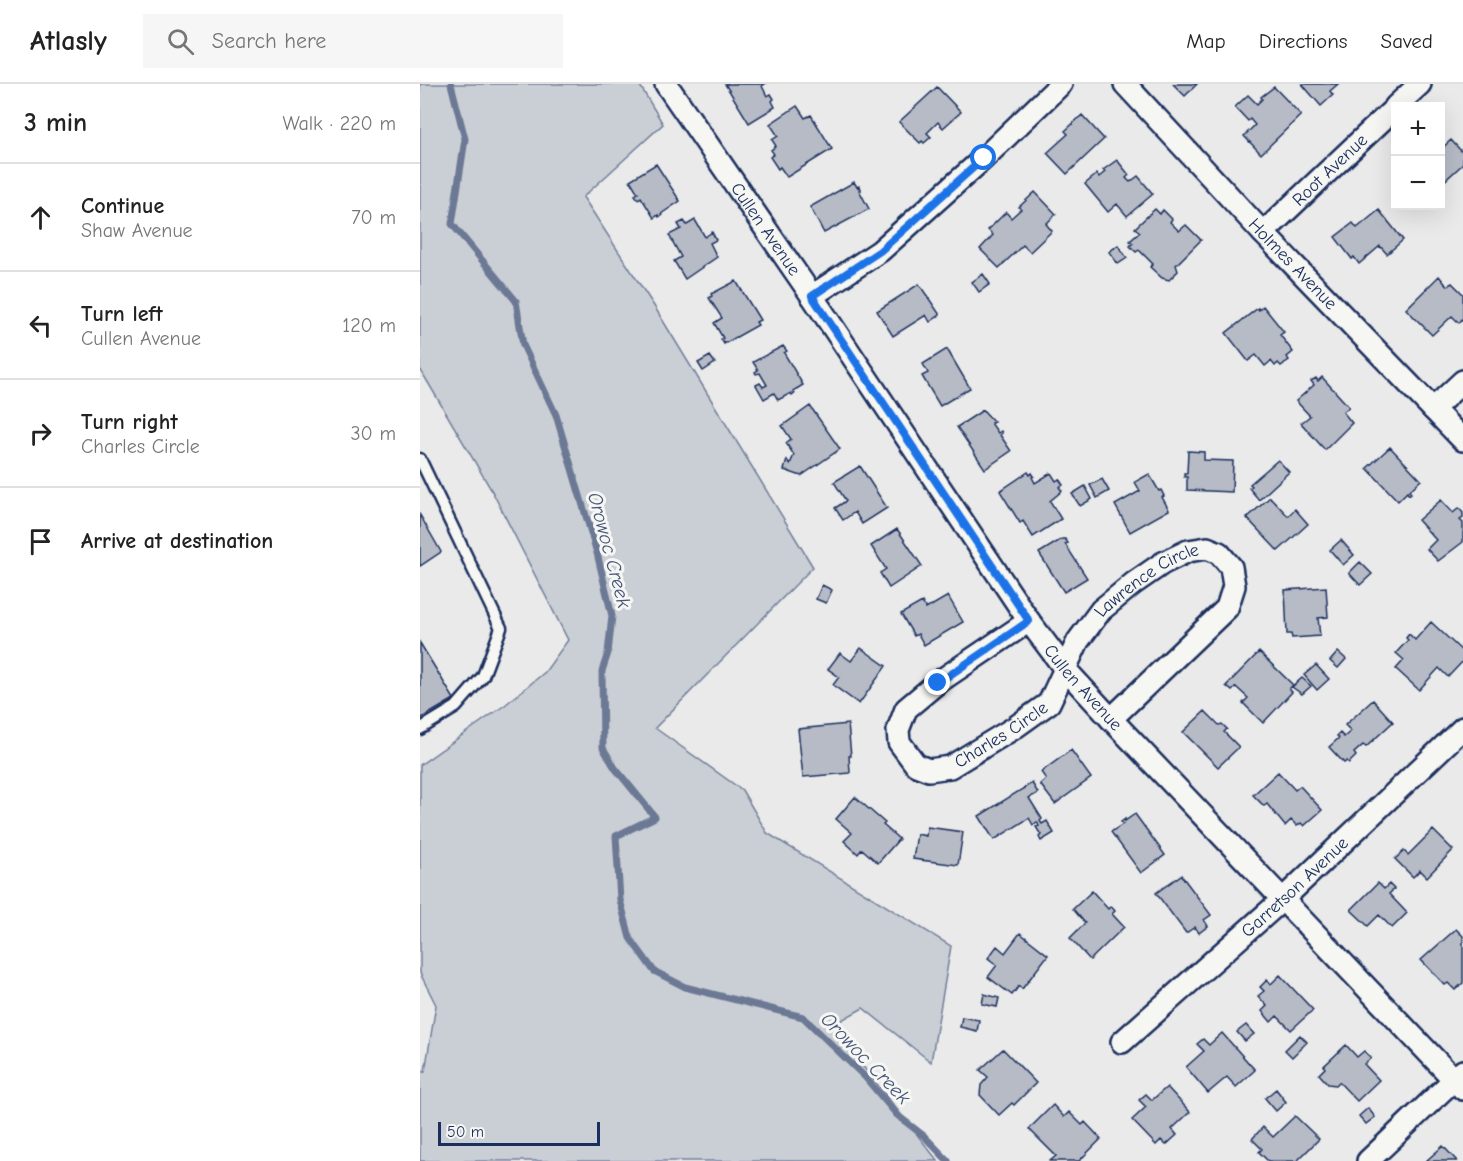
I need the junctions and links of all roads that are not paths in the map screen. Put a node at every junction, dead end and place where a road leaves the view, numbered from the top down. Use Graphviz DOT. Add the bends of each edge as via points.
graph roads {
  1 [pos="666,84"];
  2 [pos="1061,84"];
  3 [pos="1125,84"];
  4 [pos="1420,84"];
  5 [pos="1401,102"];
  6 [pos="1391,112"];
  7 [pos="1263,232"];
  8 [pos="812,296"];
  9 [pos="1463,381"];
  10 [pos="1433,409"];
  11 [pos="1463,440"];
  12 [pos="420,459"];
  13 [pos="1029,621"];
  14 [pos="1065,669"];
  15 [pos="1111,719"];
  16 [pos="1463,728"];
  17 [pos="420,729"];
  18 [pos="1282,900"];
  19 [pos="1122,1042"];
  20 [pos="1460,1080"];
  21 [pos="1368,1161"];
  1 -- 8 [label="street, Cullen Avenue"];
  2 -- 8 [label="street" via="880,251"];
  3 -- 7 [label="street, Holmes Avenue"];
  4 -- 5 [label="street, Root Avenue"];
  6 -- 7 [label="street, Root Avenue"];
  7 -- 10 [label="street, Holmes Avenue"];
  8 -- 13 [label="street, Cullen Avenue"];
  9 -- 10 [label="street"];
  10 -- 11 [label="street, Holmes Avenue"];
  12 -- 17 [label="lane" via="501,628 483,676 456,707"];
  13 -- 14 [label="street, Cullen Avenue"];
  13 -- 14 [label="street, Charles Circle" via="906,709 898,730 899,742 916,765 929,770 950,767 1014,728 1049,703"];
  14 -- 15 [label="street, Cullen Avenue"];
  14 -- 15 [label="street, Lawrence Circle" via="1078,641 1101,610 1134,583 1188,551 1207,548 1219,553 1231,567 1234,586 1227,608"];
  15 -- 18 [label="street, Cullen Avenue"];
  16 -- 18 [label="street, Garretson Avenue"];
  18 -- 19 [label="street, Garretson Avenue"];
  18 -- 20 [label="street, Cullen Avenue"];
  20 -- 21 [label="street"];
}
